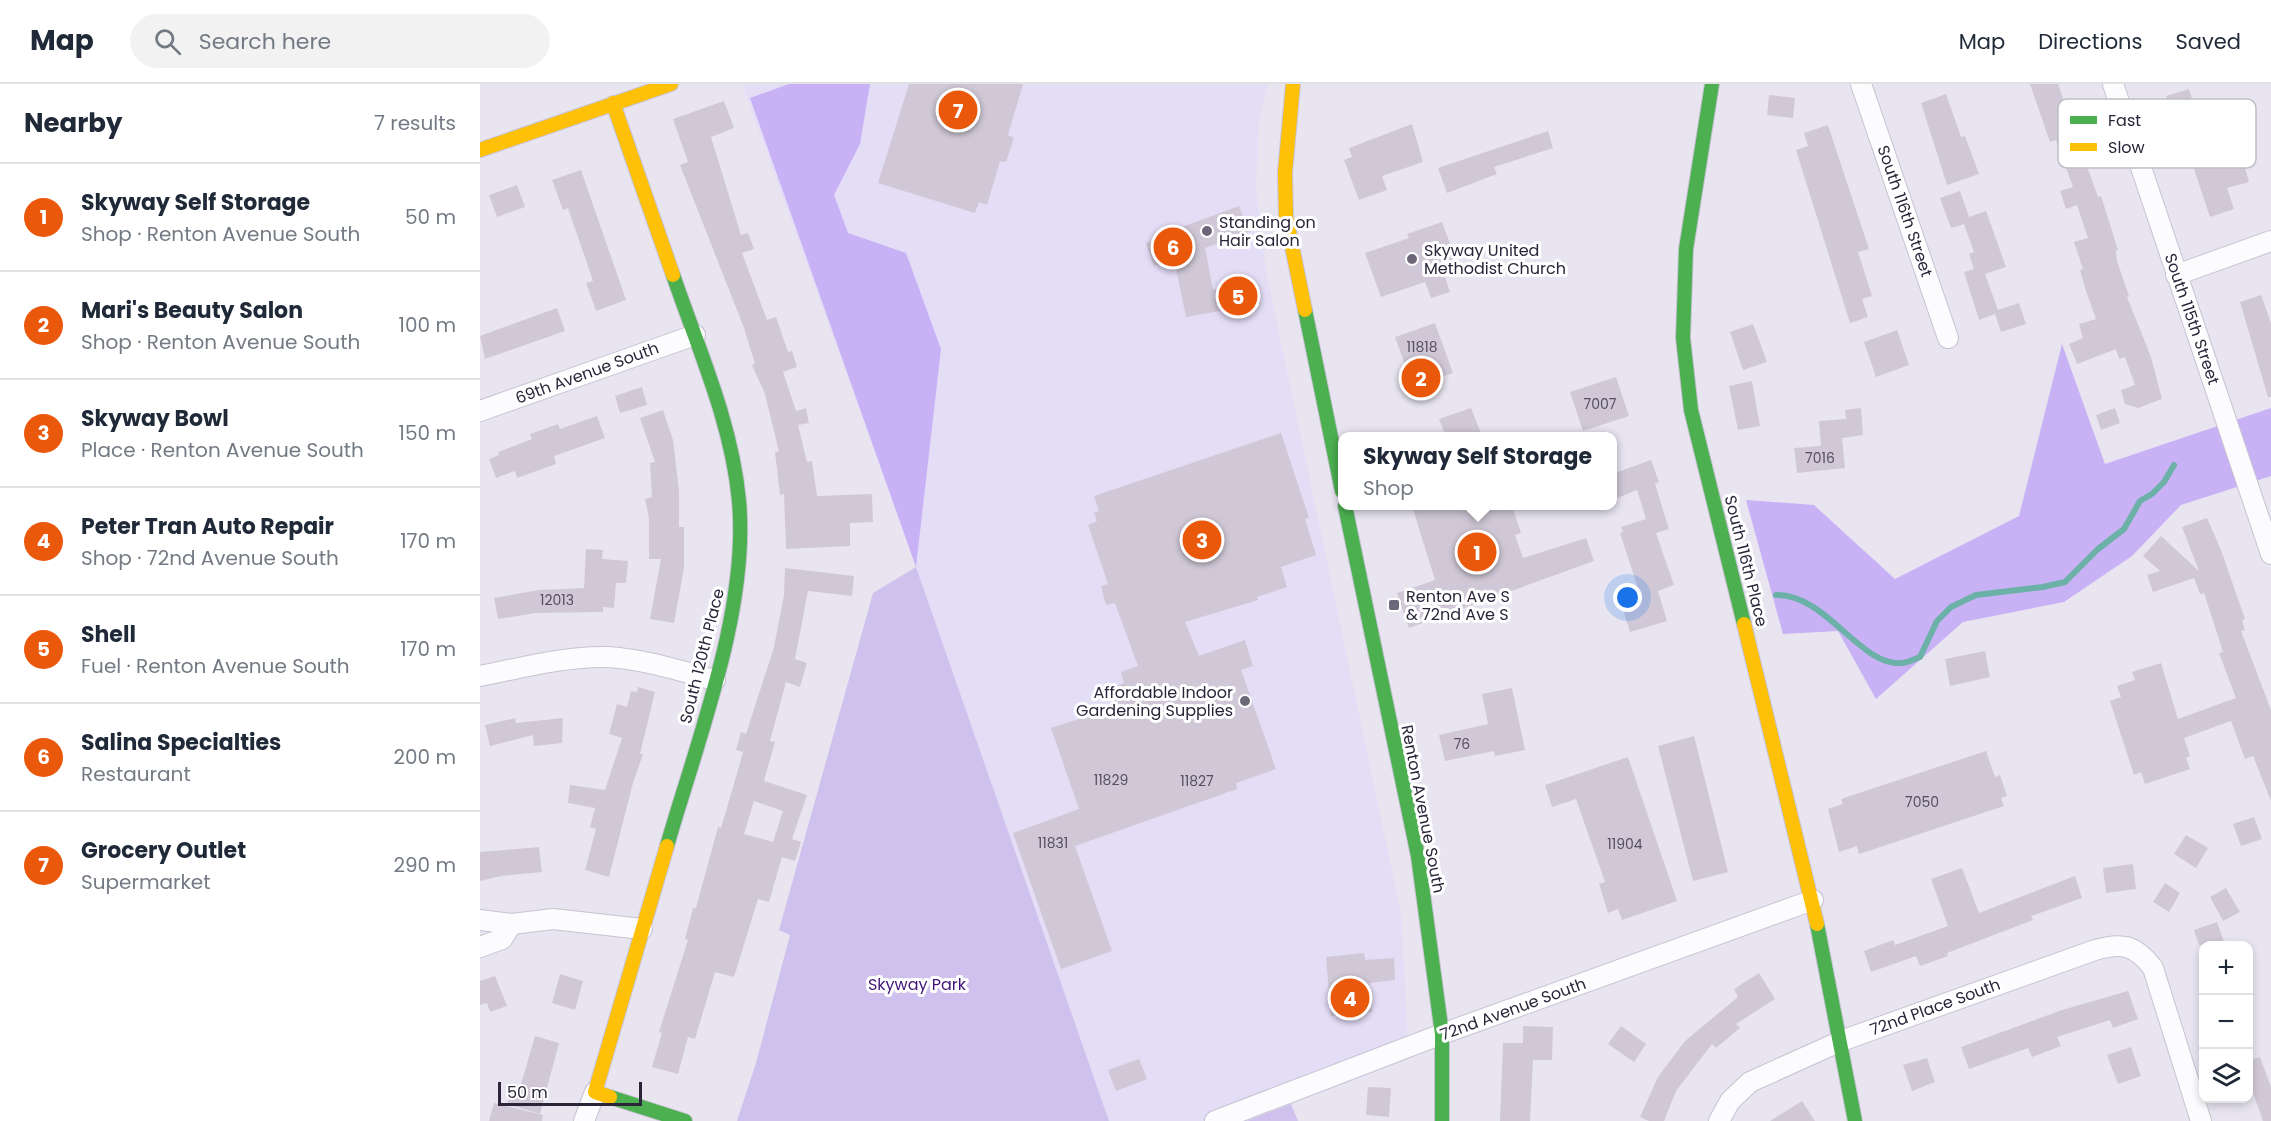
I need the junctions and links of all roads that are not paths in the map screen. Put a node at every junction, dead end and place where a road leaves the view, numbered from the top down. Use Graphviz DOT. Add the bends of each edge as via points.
graph roads {
  1 [pos="671,84"];
  2 [pos="1293,84"];
  3 [pos="1712,84"];
  4 [pos="1862,84"];
  5 [pos="2113,84"];
  6 [pos="2118,99"];
  7 [pos="613,103"];
  8 [pos="480,150"];
  9 [pos="2141,168"];
  10 [pos="2271,241"];
  11 [pos="2176,275"];
  12 [pos="695,335"];
  13 [pos="1948,338"];
  14 [pos="480,411"];
  15 [pos="1338,471"];
  16 [pos="1346,510"];
  17 [pos="2271,554"];
  18 [pos="480,676"];
  19 [pos="715,680"];
  20 [pos="1813,900"];
  21 [pos="480,920"];
  22 [pos="512,924"];
  23 [pos="642,929"];
  24 [pos="480,947"];
  25 [pos="1442,1034"];
  26 [pos="1840,1041"];
  27 [pos="595,1092"];
  28 [pos="584,1121"];
  29 [pos="685,1121"];
  30 [pos="1215,1121"];
  31 [pos="1442,1121"];
  32 [pos="1719,1121"];
  33 [pos="1856,1121"];
  34 [pos="2201,1121"];
  1 -- 7 [label="street"];
  2 -- 15 [label="street" via="1285,173 1286,217"];
  3 -- 20 [label="street, South 116th Place" via="1686,249 1683,338 1691,410"];
  4 -- 13 [label="street, South 116th Street"];
  5 -- 6 [label="street, South 115th Street"];
  7 -- 8 [label="street"];
  7 -- 12 [label="street, South 120th Place"];
  9 -- 11 [label="street, South 115th Street"];
  10 -- 11 [label="street"];
  11 -- 17 [label="street, South 115th Street"];
  12 -- 14 [label="street, 69th Avenue South"];
  12 -- 19 [label="street, South 120th Place" via="725,425 739,501 735,603"];
  16 -- 25 [label="street, Renton Avenue South" via="1418,856"];
  18 -- 19 [label="street" via="544,663 606,657"];
  19 -- 23 [label="street, South 120th Place"];
  20 -- 25 [label="street, 72nd Avenue South"];
  20 -- 26 [label="street, South 116th Place"];
  21 -- 22 [label="street"];
  22 -- 23 [label="street" via="553,919"];
  22 -- 24 [label="street" via="502,939"];
  23 -- 27 [label="street, South 120th Place"];
  25 -- 30 [label="street, 72nd Avenue South"];
  25 -- 31 [label="street, Renton Avenue South"];
  26 -- 32 [label="street, 72nd Place South" via="1750,1082 1730,1101"];
  26 -- 33 [label="street, South 116th Place"];
  26 -- 34 [label="street, 72nd Place South" via="2095,950 2124,945 2142,953 2152,968"];
  27 -- 28 [label="street"];
  27 -- 29 [label="street"];
}
